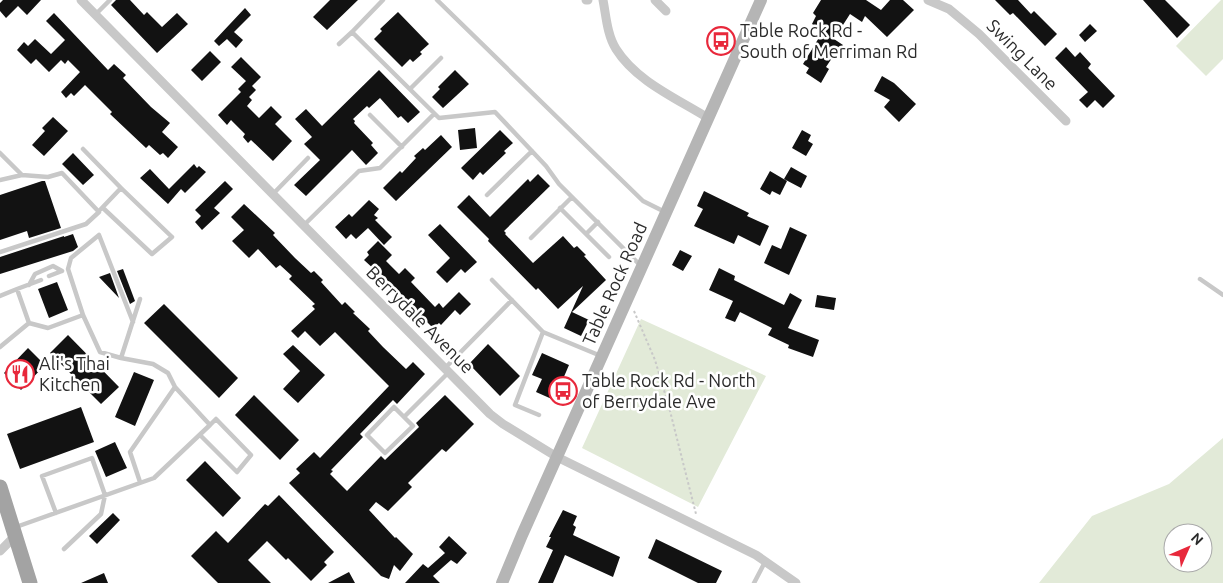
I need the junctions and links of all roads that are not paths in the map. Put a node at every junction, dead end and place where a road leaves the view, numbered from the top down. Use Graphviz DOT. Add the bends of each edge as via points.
graph roads {
  1 [pos="81,0"];
  2 [pos="110,0"];
  3 [pos="383,0"];
  4 [pos="437,0"];
  5 [pos="603,0"];
  6 [pos="655,0"];
  7 [pos="928,0"];
  8 [pos="760,1"];
  9 [pos="666,10"];
  10 [pos="95,15"];
  11 [pos="352,32"];
  12 [pos="340,44"];
  13 [pos="441,58"];
  14 [pos="410,89"];
  15 [pos="434,114"];
  16 [pos="370,115"];
  17 [pos="708,118"];
  18 [pos="1066,121"];
  19 [pos="402,147"];
  20 [pos="83,149"];
  21 [pos="532,151"];
  22 [pos="0,153"];
  23 [pos="308,158"];
  24 [pos="22,174"];
  25 [pos="0,180"];
  26 [pos="121,188"];
  27 [pos="273,194"];
  28 [pos="487,196"];
  29 [pos="572,197"];
  30 [pos="103,208"];
  31 [pos="560,208"];
  32 [pos="99,212"];
  33 [pos="666,212"];
  34 [pos="598,222"];
  35 [pos="304,225"];
  36 [pos="586,234"];
  37 [pos="531,238"];
  38 [pos="0,252"];
  39 [pos="609,257"];
  40 [pos="642,267"];
  41 [pos="68,269"];
  42 [pos="62,271"];
  43 [pos="49,276"];
  44 [pos="1200,279"];
  45 [pos="42,280"];
  46 [pos="492,280"];
  47 [pos="29,285"];
  48 [pos="17,289"];
  49 [pos="1223,295"];
  50 [pos="0,296"];
  51 [pos="140,299"];
  52 [pos="512,300"];
  53 [pos="83,315"];
  54 [pos="133,322"];
  55 [pos="29,323"];
  56 [pos="543,332"];
  57 [pos="0,338"];
  58 [pos="1,346"];
  59 [pos="602,357"];
  60 [pos="121,358"];
  61 [pos="447,370"];
  62 [pos="175,387"];
  63 [pos="539,415"];
  64 [pos="404,417"];
  65 [pos="210,425"];
  66 [pos="200,435"];
  67 [pos="557,457"];
  68 [pos="140,482"];
  69 [pos="0,487"];
  70 [pos="105,495"];
  71 [pos="56,513"];
  72 [pos="14,532"];
  73 [pos="64,549"];
  74 [pos="0,551"];
  75 [pos="765,561"];
  76 [pos="30,583"];
  77 [pos="502,583"];
  78 [pos="754,583"];
  79 [pos="796,583"];
  1 -- 10 [label="street, Berrydale Avenue"];
  2 -- 10 [label="lane"];
  3 -- 11 [label="lane"];
  4 -- 33 [label="lane" via="643,201"];
  5 -- 17 [label="street" via="615,47 631,68"];
  6 -- 9 [label="street"];
  7 -- 18 [label="street, Swing Lane" via="949,9 978,34"];
  8 -- 17 [label="main road, Table Rock Road"];
  10 -- 27 [label="street, Berrydale Avenue"];
  11 -- 12 [label="lane"];
  11 -- 14 [label="lane"];
  13 -- 14 [label="lane"];
  14 -- 15 [label="lane"];
  15 -- 19 [label="lane"];
  15 -- 21 [label="lane" via="439,118 495,112"];
  16 -- 19 [label="lane"];
  17 -- 33 [label="main road, Table Rock Road"];
  19 -- 35 [label="lane" via="380,168 359,171"];
  20 -- 26 [label="lane"];
  21 -- 28 [label="lane"];
  21 -- 29 [label="lane"];
  22 -- 24 [label="lane"];
  23 -- 27 [label="lane"];
  24 -- 25 [label="lane"];
  24 -- 32 [label="lane" via="48,177 62,173"];
  26 -- 30 [label="lane"];
  26 -- 30 [label="lane" via="172,237 152,254"];
  27 -- 35 [label="street, Berrydale Avenue"];
  29 -- 31 [label="lane"];
  29 -- 34 [label="lane"];
  30 -- 32 [label="lane"];
  31 -- 36 [label="lane"];
  31 -- 37 [label="lane"];
  32 -- 38 [label="lane" via="86,224"];
  33 -- 40 [label="main road, Table Rock Road"];
  34 -- 36 [label="lane"];
  34 -- 40 [label="lane"];
  35 -- 61 [label="street, Berrydale Avenue"];
  36 -- 39 [label="lane"];
  40 -- 59 [label="main road, Table Rock Road"];
  41 -- 42 [label="lane"];
  41 -- 53 [label="lane"];
  41 -- 54 [label="lane" via="71,258 99,235"];
  42 -- 43 [label="lane"];
  42 -- 47 [label="lane" via="53,266 35,274"];
  44 -- 49 [label="lane"];
  45 -- 47 [label="lane"];
  46 -- 52 [label="lane"];
  47 -- 48 [label="lane"];
  48 -- 50 [label="lane"];
  48 -- 55 [label="lane"];
  51 -- 54 [label="lane"];
  52 -- 56 [label="lane"];
  52 -- 61 [label="lane"];
  53 -- 55 [label="lane" via="48,328"];
  53 -- 60 [label="lane" via="100,352"];
  54 -- 60 [label="lane"];
  55 -- 58 [label="lane"];
  56 -- 59 [label="lane"];
  56 -- 63 [label="lane" via="515,405"];
  57 -- 58 [label="lane"];
  59 -- 67 [label="main road, Table Rock Road"];
  60 -- 62 [label="lane" via="153,364 168,373"];
  61 -- 64 [label="lane"];
  61 -- 67 [label="street, Berrydale Avenue" via="490,414"];
  62 -- 65 [label="lane"];
  62 -- 68 [label="lane" via="130,452"];
  64 -- 64 [label="lane" via="413,426 385,453 367,435 394,407"];
  65 -- 66 [label="lane"];
  65 -- 66 [label="lane" via="216,419 251,455 236,472"];
  66 -- 68 [label="lane" via="154,478"];
  67 -- 75 [label="street, Berrydale Avenue"];
  67 -- 77 [label="main road, Table Rock Road"];
  68 -- 70 [label="lane"];
  69 -- 72 [label="main road"];
  70 -- 71 [label="lane"];
  70 -- 71 [label="lane" via="92,458 42,476"];
  70 -- 73 [label="lane" via="101,514"];
  71 -- 72 [label="lane"];
  72 -- 74 [label="street"];
  72 -- 76 [label="main road"];
  75 -- 78 [label="lane"];
  75 -- 79 [label="street, Berrydale Avenue"];
}
